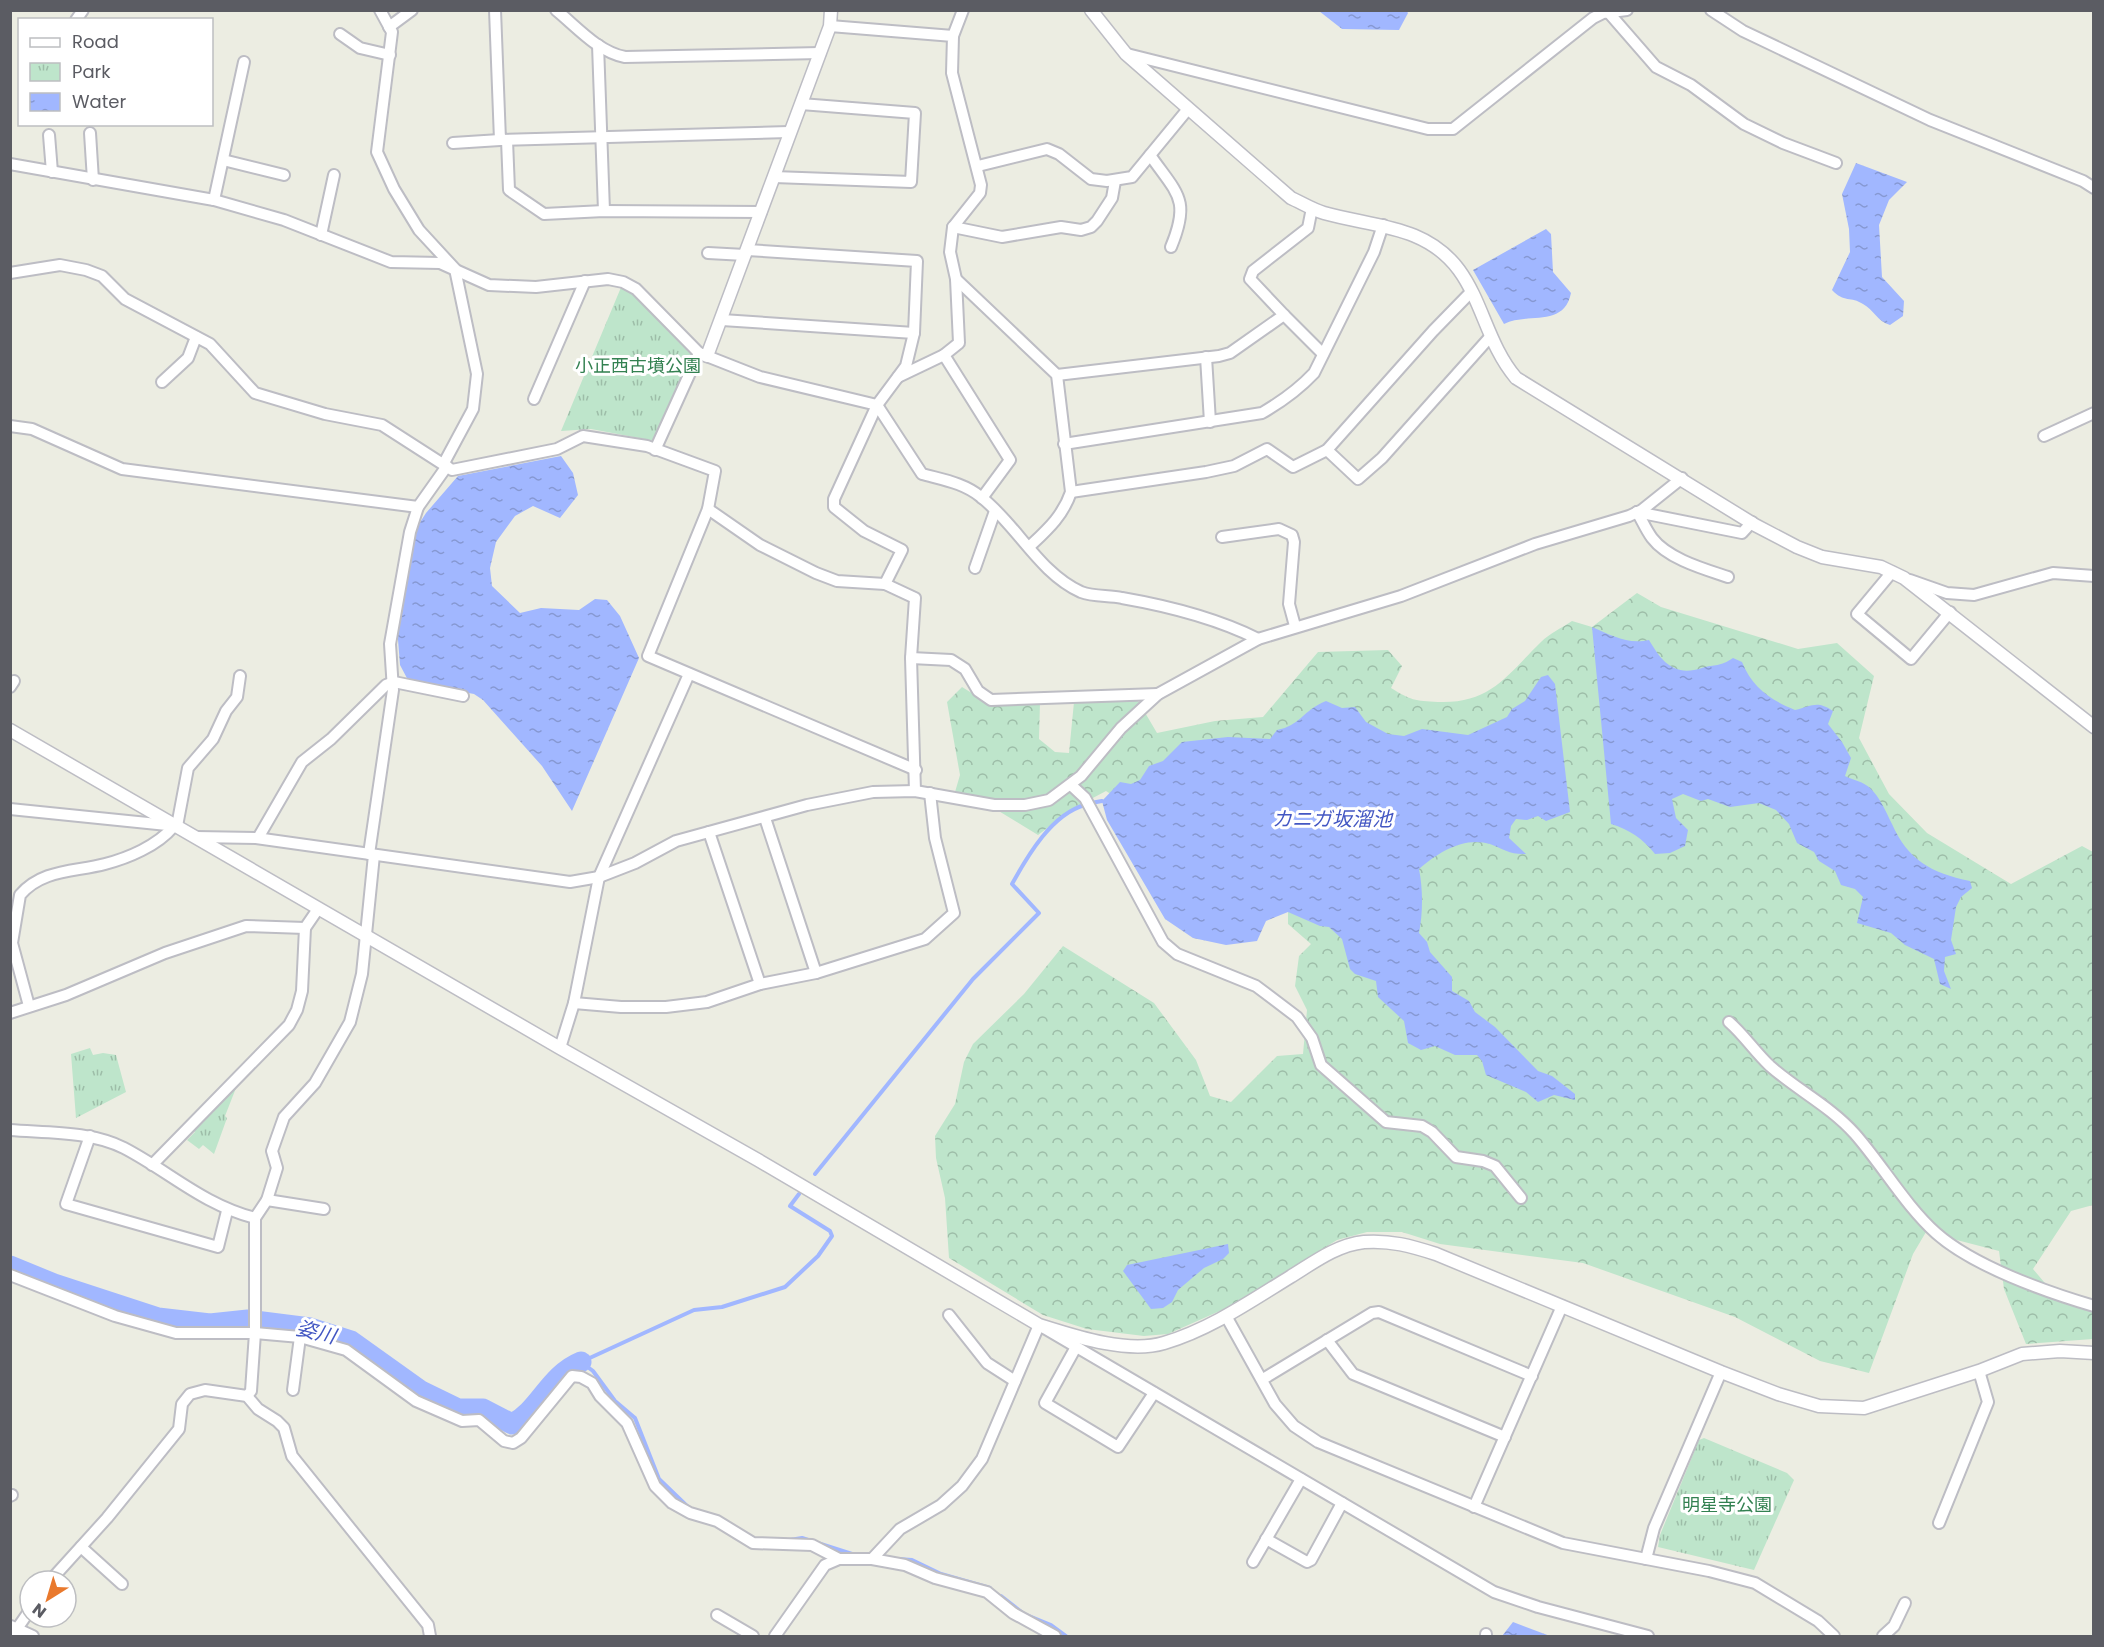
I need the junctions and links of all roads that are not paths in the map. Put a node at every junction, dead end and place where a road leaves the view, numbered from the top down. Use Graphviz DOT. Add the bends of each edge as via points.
graph roads {
  1 [pos="380,10"];
  2 [pos="412,10"];
  3 [pos="495,10"];
  4 [pos="556,10"];
  5 [pos="831,10"];
  6 [pos="963,10"];
  7 [pos="1091,10"];
  8 [pos="1627,10"];
  9 [pos="1711,10"];
  10 [pos="1609,13"];
  11 [pos="830,26"];
  12 [pos="389,27"];
  13 [pos="340,34"];
  14 [pos="953,36"];
  15 [pos="598,45"];
  16 [pos="820,53"];
  17 [pos="1126,54"];
  18 [pos="390,55"];
  19 [pos="244,62"];
  20 [pos="801,104"];
  21 [pos="1188,109"];
  22 [pos="789,132"];
  23 [pos="90,133"];
  24 [pos="49,135"];
  25 [pos="602,136"];
  26 [pos="504,140"];
  27 [pos="453,144"];
  28 [pos="1150,155"];
  29 [pos="223,160"];
  30 [pos="1836,163"];
  31 [pos="10,164"];
  32 [pos="978,166"];
  33 [pos="52,172"];
  34 [pos="284,175"];
  35 [pos="334,175"];
  36 [pos="774,177"];
  37 [pos="93,180"];
  38 [pos="1115,181"];
  39 [pos="2094,188"];
  40 [pos="214,200"];
  41 [pos="1312,208"];
  42 [pos="604,211"];
  43 [pos="761,212"];
  44 [pos="1383,225"];
  45 [pos="953,227"];
  46 [pos="321,235"];
  47 [pos="1171,247"];
  48 [pos="708,253"];
  49 [pos="746,253"];
  50 [pos="454,269"];
  51 [pos="10,273"];
  52 [pos="956,279"];
  53 [pos="585,281"];
  54 [pos="1471,292"];
  55 [pos="1284,315"];
  56 [pos="722,320"];
  57 [pos="914,333"];
  58 [pos="196,337"];
  59 [pos="1490,337"];
  60 [pos="703,354"];
  61 [pos="1323,354"];
  62 [pos="944,355"];
  63 [pos="1206,357"];
  64 [pos="1057,375"];
  65 [pos="897,378"];
  66 [pos="162,382"];
  67 [pos="534,399"];
  68 [pos="877,405"];
  69 [pos="2094,413"];
  70 [pos="1210,422"];
  71 [pos="10,426"];
  72 [pos="2044,436"];
  73 [pos="1064,444"];
  74 [pos="655,450"];
  75 [pos="1327,450"];
  76 [pos="446,465"];
  77 [pos="1682,477"];
  78 [pos="1071,492"];
  79 [pos="982,498"];
  80 [pos="418,507"];
  81 [pos="708,509"];
  82 [pos="995,511"];
  83 [pos="1637,512"];
  84 [pos="1752,522"];
  85 [pos="1222,537"];
  86 [pos="1029,547"];
  87 [pos="975,568"];
  88 [pos="1892,572"];
  89 [pos="2094,576"];
  90 [pos="1728,577"];
  91 [pos="1904,578"];
  92 [pos="885,584"];
  93 [pos="1950,612"];
  94 [pos="1295,626"];
  95 [pos="1258,639"];
  96 [pos="911,658"];
  97 [pos="689,674"];
  98 [pos="240,676"];
  99 [pos="394,682"];
  100 [pos="1158,694"];
  101 [pos="463,696"];
  102 [pos="2091,721"];
  103 [pos="10,730"];
  104 [pos="916,770"];
  105 [pos="1071,785"];
  106 [pos="915,791"];
  107 [pos="930,793"];
  108 [pos="10,809"];
  109 [pos="765,818"];
  110 [pos="175,827"];
  111 [pos="709,832"];
  112 [pos="196,837"];
  113 [pos="258,838"];
  114 [pos="372,855"];
  115 [pos="599,877"];
  116 [pos="318,909"];
  117 [pos="305,928"];
  118 [pos="364,935"];
  119 [pos="12,939"];
  120 [pos="816,973"];
  121 [pos="759,984"];
  122 [pos="574,1003"];
  123 [pos="29,1006"];
  124 [pos="10,1013"];
  125 [pos="1729,1022"];
  126 [pos="560,1048"];
  127 [pos="10,1130"];
  128 [pos="90,1137"];
  129 [pos="152,1166"];
  130 [pos="1521,1198"];
  131 [pos="267,1200"];
  132 [pos="324,1209"];
  133 [pos="227,1210"];
  134 [pos="255,1218"];
  135 [pos="10,1275"];
  136 [pos="1562,1306"];
  137 [pos="2094,1306"];
  138 [pos="949,1315"];
  139 [pos="1227,1316"];
  140 [pos="1039,1325"];
  141 [pos="255,1333"];
  142 [pos="300,1337"];
  143 [pos="1327,1340"];
  144 [pos="1077,1347"];
  145 [pos="2094,1353"];
  146 [pos="1979,1371"];
  147 [pos="1721,1372"];
  148 [pos="1532,1376"];
  149 [pos="1263,1379"];
  150 [pos="1015,1381"];
  151 [pos="293,1390"];
  152 [pos="1154,1393"];
  153 [pos="247,1396"];
  154 [pos="1505,1437"];
  155 [pos="1301,1479"];
  156 [pos="1342,1503"];
  157 [pos="1474,1507"];
  158 [pos="1939,1523"];
  159 [pos="1266,1539"];
  160 [pos="81,1547"];
  161 [pos="872,1558"];
  162 [pos="839,1559"];
  163 [pos="1646,1559"];
  164 [pos="1253,1562"];
  165 [pos="61,1569"];
  166 [pos="122,1584"];
  167 [pos="1905,1603"];
  168 [pos="717,1615"];
  169 [pos="13,1630"];
  170 [pos="33,1636"];
  171 [pos="430,1636"];
  172 [pos="753,1636"];
  173 [pos="775,1636"];
  174 [pos="1055,1636"];
  175 [pos="1648,1636"];
  176 [pos="1834,1636"];
  177 [pos="1883,1636"];
  1 -- 12 [label="street"];
  2 -- 12 [label="street"];
  3 -- 26 [label="street"];
  4 -- 15 [label="street"];
  5 -- 11 [label="street"];
  6 -- 14 [label="street"];
  7 -- 17 [label="street"];
  8 -- 10 [label="street"];
  9 -- 39 [label="street" via="1743,31 1930,120"];
  10 -- 17 [label="street" via="1593,18 1453,129 1428,129"];
  10 -- 30 [label="street" via="1656,67 1691,85 1744,124"];
  11 -- 14 [label="street"];
  11 -- 16 [label="street"];
  12 -- 18 [label="street"];
  13 -- 18 [label="street" via="360,48"];
  14 -- 32 [label="street" via="952,73"];
  15 -- 16 [label="street" via="625,57"];
  15 -- 25 [label="street"];
  16 -- 20 [label="street"];
  17 -- 21 [label="street"];
  18 -- 50 [label="street" via="377,139 379,161 419,230"];
  19 -- 29 [label="street"];
  20 -- 22 [label="street"];
  20 -- 36 [label="street" via="915,113 911,182"];
  21 -- 28 [label="street"];
  21 -- 41 [label="street" via="1274,185"];
  22 -- 25 [label="street"];
  22 -- 36 [label="street"];
  23 -- 37 [label="street"];
  24 -- 33 [label="street"];
  25 -- 26 [label="street"];
  25 -- 42 [label="street"];
  26 -- 27 [label="street"];
  26 -- 42 [label="street" via="509,190 544,214"];
  28 -- 38 [label="street" via="1132,177"];
  28 -- 47 [label="street" via="1182,206 1180,226"];
  29 -- 34 [label="street"];
  29 -- 40 [label="street"];
  31 -- 33 [label="street"];
  32 -- 38 [label="street" via="1054,150 1091,178"];
  32 -- 45 [label="street" via="980,193"];
  33 -- 37 [label="street"];
  35 -- 46 [label="street"];
  36 -- 43 [label="street"];
  37 -- 40 [label="street"];
  38 -- 45 [label="street" via="1112,198 1097,221 1081,230 1061,227 1002,237"];
  40 -- 46 [label="street"];
  41 -- 44 [label="street"];
  41 -- 55 [label="street" via="1308,228 1253,271 1250,279"];
  42 -- 43 [label="street"];
  43 -- 49 [label="street"];
  44 -- 54 [label="street" via="1432,242 1461,272"];
  44 -- 61 [label="street" via="1374,252"];
  45 -- 52 [label="street" via="950,252"];
  46 -- 50 [label="street" via="391,262 440,263"];
  48 -- 49 [label="street"];
  49 -- 56 [label="street"];
  49 -- 57 [label="street" via="917,261"];
  50 -- 53 [label="street" via="489,285 536,287"];
  50 -- 76 [label="street" via="473,347 477,395"];
  51 -- 58 [label="street" via="60,265 86,270 102,276 125,299"];
  52 -- 62 [label="street" via="958,343"];
  52 -- 64 [label="street"];
  53 -- 60 [label="street" via="609,279 636,289"];
  53 -- 67 [label="street"];
  54 -- 59 [label="street"];
  54 -- 75 [label="street"];
  55 -- 61 [label="street"];
  55 -- 63 [label="street" via="1230,353"];
  56 -- 57 [label="street"];
  56 -- 60 [label="street"];
  57 -- 65 [label="street" via="906,366"];
  58 -- 66 [label="street" via="188,358"];
  58 -- 76 [label="street" via="210,344 255,393 325,414 382,425"];
  59 -- 75 [label="street" via="1382,458 1358,479"];
  59 -- 77 [label="street" via="1516,378"];
  60 -- 68 [label="street" via="760,377"];
  60 -- 74 [label="street"];
  61 -- 70 [label="street" via="1314,373 1301,387 1262,413"];
  62 -- 65 [label="street"];
  62 -- 79 [label="street" via="1011,460"];
  63 -- 64 [label="street"];
  63 -- 70 [label="street"];
  64 -- 73 [label="street"];
  65 -- 68 [label="street"];
  68 -- 79 [label="street" via="922,474 959,483"];
  68 -- 92 [label="street" via="834,499 834,507 864,531 902,550"];
  69 -- 72 [label="street"];
  70 -- 73 [label="street"];
  71 -- 80 [label="street" via="32,429 122,469"];
  73 -- 78 [label="street"];
  74 -- 76 [label="street" via="582,436 556,449 452,470"];
  74 -- 81 [label="street" via="715,471"];
  75 -- 78 [label="street" via="1293,467 1267,449 1234,466"];
  76 -- 80 [label="street"];
  77 -- 83 [label="street"];
  77 -- 84 [label="street"];
  78 -- 86 [label="street" via="1054,524"];
  79 -- 82 [label="street"];
  80 -- 99 [label="street" via="390,644"];
  81 -- 92 [label="street" via="760,545 816,573 837,581"];
  81 -- 97 [label="street" via="648,656"];
  82 -- 86 [label="street"];
  82 -- 87 [label="street"];
  83 -- 84 [label="street" via="1742,532"];
  83 -- 90 [label="street" via="1660,546"];
  83 -- 94 [label="street" via="1535,544 1401,596"];
  84 -- 88 [label="street" via="1821,557"];
  85 -- 94 [label="street" via="1279,529 1292,536 1289,604"];
  86 -- 95 [label="street" via="1056,575 1081,592 1186,612 1232,626"];
  88 -- 91 [label="street"];
  88 -- 93 [label="street" via="1857,614 1911,659"];
  89 -- 91 [label="street" via="2054,573 1974,595 1947,593"];
  91 -- 93 [label="street"];
  92 -- 96 [label="street" via="915,598"];
  93 -- 102 [label="street"];
  94 -- 95 [label="street"];
  95 -- 100 [label="street"];
  96 -- 100 [label="street" via="951,660 965,669 978,691 991,700"];
  96 -- 104 [label="street"];
  97 -- 104 [label="street"];
  97 -- 115 [label="street"];
  98 -- 110 [label="street" via="237,697 213,739 188,768"];
  99 -- 101 [label="street"];
  99 -- 113 [label="street" via="302,762"];
  99 -- 114 [label="street"];
  100 -- 105 [label="street" via="1121,728"];
  103 -- 110 [label="street"];
  104 -- 106 [label="street"];
  105 -- 107 [label="street" via="1049,800 1025,805 971,802"];
  105 -- 130 [label="street" via="1085,798 1164,942 1177,954 1256,986 1297,1017 1312,1038 1321,1065 1386,1122 1422,1126 1456,1157 1495,1166"];
  106 -- 107 [label="street"];
  106 -- 109 [label="street" via="873,792"];
  107 -- 120 [label="street" via="935,838 954,913 925,939"];
  108 -- 110 [label="street"];
  109 -- 111 [label="street"];
  109 -- 120 [label="street"];
  110 -- 112 [label="street"];
  110 -- 119 [label="street" via="126,858 60,872 26,888 20,895"];
  111 -- 115 [label="street" via="676,841"];
  111 -- 121 [label="street"];
  112 -- 113 [label="street"];
  112 -- 116 [label="street"];
  113 -- 114 [label="street"];
  114 -- 115 [label="street" via="570,882"];
  114 -- 118 [label="street"];
  115 -- 122 [label="street"];
  116 -- 117 [label="street"];
  116 -- 118 [label="street"];
  117 -- 123 [label="street" via="246,926"];
  117 -- 129 [label="street" via="302,991 289,1025"];
  118 -- 126 [label="street"];
  118 -- 131 [label="street" via="359,993 350,1022 315,1083 284,1117 272,1151 277,1168"];
  119 -- 123 [label="street"];
  120 -- 121 [label="street"];
  121 -- 122 [label="street" via="707,1002 666,1007"];
  122 -- 126 [label="street"];
  123 -- 124 [label="street"];
  125 -- 137 [label="street" via="1769,1065 1830,1110 1855,1134 1936,1233 1958,1250 2009,1275"];
  126 -- 140 [label="street"];
  127 -- 128 [label="street"];
  128 -- 129 [label="street" via="123,1147"];
  128 -- 133 [label="street" via="66,1204 218,1247"];
  129 -- 133 [label="street"];
  131 -- 132 [label="street"];
  131 -- 134 [label="street"];
  133 -- 134 [label="street"];
  134 -- 141 [label="street"];
  135 -- 141 [label="street" via="106,1313 176,1333"];
  136 -- 139 [label="street" via="1407,1245 1363,1242 1333,1251"];
  136 -- 147 [label="street"];
  136 -- 148 [label="street"];
  138 -- 150 [label="street" via="987,1363"];
  139 -- 140 [label="street" via="1164,1344 1139,1346 1083,1339"];
  139 -- 149 [label="street"];
  140 -- 144 [label="street"];
  140 -- 150 [label="street"];
  141 -- 142 [label="street"];
  141 -- 153 [label="street" via="251,1391"];
  142 -- 151 [label="street"];
  142 -- 162 [label="street" via="346,1350 416,1401 462,1421 479,1420 504,1441 513,1443 572,1376 580,1377 592,1383 627,1423 655,1486 672,1503 717,1521 753,1543 812,1545"];
  143 -- 148 [label="street" via="1379,1312"];
  143 -- 149 [label="street"];
  143 -- 154 [label="street" via="1353,1374"];
  144 -- 152 [label="street"];
  144 -- 152 [label="street" via="1046,1403 1118,1447"];
  145 -- 146 [label="street" via="2022,1354"];
  146 -- 147 [label="street" via="1864,1408 1819,1406"];
  146 -- 158 [label="street" via="1988,1402"];
  147 -- 163 [label="street" via="1653,1528"];
  148 -- 154 [label="street"];
  149 -- 157 [label="street" via="1275,1404 1294,1426 1318,1442"];
  150 -- 161 [label="street" via="982,1460 962,1486 900,1529"];
  152 -- 155 [label="street"];
  153 -- 160 [label="street" via="205,1390 190,1394 182,1404 179,1430"];
  153 -- 171 [label="street" via="258,1410 284,1428 292,1456 428,1625"];
  154 -- 157 [label="street"];
  155 -- 156 [label="street"];
  155 -- 159 [label="street"];
  156 -- 159 [label="street" via="1307,1562"];
  156 -- 175 [label="street" via="1494,1592"];
  157 -- 163 [label="street" via="1563,1543"];
  159 -- 164 [label="street"];
  160 -- 165 [label="street"];
  160 -- 166 [label="street"];
  161 -- 162 [label="street"];
  161 -- 174 [label="street" via="987,1592 1013,1613"];
  162 -- 173 [label="street" via="820,1570"];
  163 -- 176 [label="street" via="1755,1583 1818,1621"];
  167 -- 177 [label="street" via="1894,1626"];
  168 -- 172 [label="street"];
  169 -- 170 [label="street"];
}
